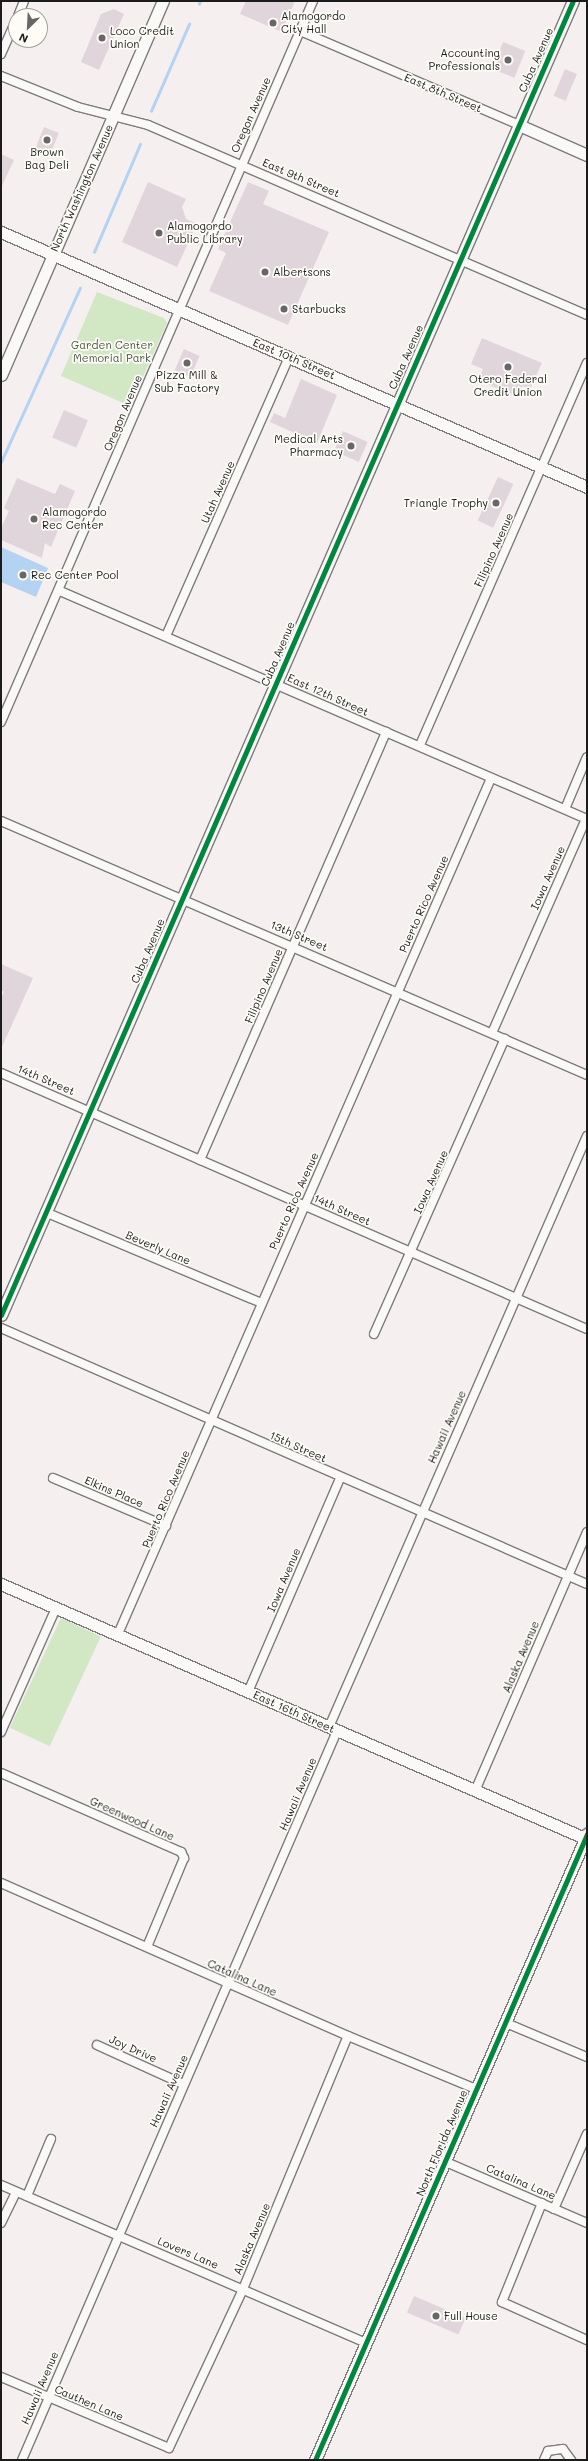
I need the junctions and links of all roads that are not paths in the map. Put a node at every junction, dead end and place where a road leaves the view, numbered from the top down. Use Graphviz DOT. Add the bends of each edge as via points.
graph roads {
  1 [pos="163,1"];
  2 [pos="313,1"];
  3 [pos="573,1"];
  4 [pos="300,31"];
  5 [pos="8,38"];
  6 [pos="1,54"];
  7 [pos="1,76"];
  8 [pos="114,116"];
  9 [pos="519,125"];
  10 [pos="587,155"];
  11 [pos="242,165"];
  12 [pos="1,232"];
  13 [pos="53,254"];
  14 [pos="461,260"];
  15 [pos="179,309"];
  16 [pos="587,315"];
  17 [pos="289,357"];
  18 [pos="587,363"];
  19 [pos="1,375"];
  20 [pos="396,404"];
  21 [pos="542,467"];
  22 [pos="587,486"];
  23 [pos="60,591"];
  24 [pos="166,636"];
  25 [pos="277,684"];
  26 [pos="1,722"];
  27 [pos="386,732"];
  28 [pos="420,745"];
  29 [pos="587,757"];
  30 [pos="491,778"];
  31 [pos="565,809"];
  32 [pos="587,819"];
  33 [pos="1,821"];
  34 [pos="182,898"];
  35 [pos="294,946"];
  36 [pos="398,991"];
  37 [pos="492,1033"];
  38 [pos="505,1039"];
  39 [pos="1,1073"];
  40 [pos="587,1075"];
  41 [pos="90,1112"];
  42 [pos="587,1136"];
  43 [pos="200,1160"];
  44 [pos="305,1206"];
  45 [pos="45,1212"];
  46 [pos="412,1252"];
  47 [pos="516,1298"];
  48 [pos="261,1303"];
  49 [pos="1,1316"];
  50 [pos="1,1328"];
  51 [pos="587,1329"];
  52 [pos="374,1334"];
  53 [pos="212,1420"];
  54 [pos="53,1478"];
  55 [pos="340,1478"];
  56 [pos="422,1511"];
  57 [pos="166,1526"];
  58 [pos="587,1532"];
  59 [pos="568,1576"];
  60 [pos="1,1584"];
  61 [pos="587,1584"];
  62 [pos="56,1608"];
  63 [pos="118,1634"];
  64 [pos="248,1692"];
  65 [pos="333,1729"];
  66 [pos="1,1732"];
  67 [pos="1,1774"];
  68 [pos="475,1791"];
  69 [pos="586,1837"];
  70 [pos="1,1884"];
  71 [pos="147,1947"];
  72 [pos="228,1984"];
  73 [pos="506,2023"];
  74 [pos="348,2036"];
  75 [pos="97,2045"];
  76 [pos="587,2056"];
  77 [pos="183,2084"];
  78 [pos="476,2089"];
  79 [pos="587,2134"];
  80 [pos="51,2140"];
  81 [pos="446,2162"];
  82 [pos="1,2185"];
  83 [pos="16,2192"];
  84 [pos="27,2196"];
  85 [pos="542,2203"];
  86 [pos="554,2209"];
  87 [pos="1,2223"];
  88 [pos="587,2223"];
  89 [pos="119,2235"];
  90 [pos="243,2289"];
  91 [pos="587,2340"];
  92 [pos="366,2343"];
  93 [pos="1,2377"];
  94 [pos="48,2398"];
  95 [pos="169,2448"];
  96 [pos="22,2460"];
  97 [pos="315,2460"];
  98 [pos="544,2460"];
  99 [pos="571,2460"];
  1 -- 8 [label="street, North Washington Avenue"];
  2 -- 4 [label="street, Oregon Avenue"];
  3 -- 9 [label="street, Cuba Avenue"];
  4 -- 9 [label="street, East 8th Street"];
  4 -- 11 [label="street, Oregon Avenue"];
  5 -- 6 [label="street"];
  7 -- 8 [label="street, East 9th Street" via="78,107"];
  8 -- 11 [label="street, East 9th Street" via="148,125"];
  8 -- 13 [label="street, North Washington Avenue"];
  9 -- 10 [label="street, East 8th Street"];
  9 -- 14 [label="street, Cuba Avenue"];
  11 -- 14 [label="street, East 9th Street"];
  11 -- 15 [label="street, Oregon Avenue"];
  12 -- 13 [label="street, East 10th Street"];
  13 -- 15 [label="street, East 10th Street"];
  13 -- 19 [label="street, North Washington Avenue"];
  14 -- 16 [label="street, East 9th Street"];
  14 -- 20 [label="street, Cuba Avenue"];
  15 -- 17 [label="street, East 10th Street"];
  15 -- 23 [label="street, Oregon Avenue"];
  17 -- 20 [label="street, East 10th Street"];
  17 -- 24 [label="street, Utah Avenue"];
  18 -- 21 [label="street, Filipino Avenue"];
  20 -- 21 [label="street, East 10th Street"];
  20 -- 25 [label="street, Cuba Avenue"];
  21 -- 22 [label="street, East 10th Street"];
  21 -- 28 [label="street, Filipino Avenue"];
  23 -- 24 [label="street, East 12th Street"];
  23 -- 26 [label="street, Oregon Avenue"];
  24 -- 25 [label="street, East 12th Street"];
  25 -- 27 [label="street, East 12th Street"];
  25 -- 34 [label="street, Cuba Avenue"];
  27 -- 28 [label="street, East 12th Street"];
  27 -- 35 [label="street, Filipino Avenue"];
  28 -- 30 [label="street, East 12th Street"];
  29 -- 31 [label="street"];
  30 -- 31 [label="street, East 12th Street"];
  30 -- 36 [label="street, Puerto Rico Avenue"];
  31 -- 32 [label="street, East 12th Street"];
  32 -- 37 [label="street, Iowa Avenue"];
  33 -- 34 [label="street, 13th Street"];
  34 -- 35 [label="street, 13th Street"];
  34 -- 41 [label="street, Cuba Avenue"];
  35 -- 36 [label="street, 13th Street"];
  35 -- 43 [label="street, Filipino Avenue"];
  36 -- 37 [label="street, 13th Street"];
  36 -- 44 [label="street, Puerto Rico Avenue"];
  37 -- 38 [label="street, 13th Street"];
  38 -- 40 [label="street, 13th Street"];
  38 -- 46 [label="street, Iowa Avenue"];
  39 -- 41 [label="street, 14th Street"];
  41 -- 43 [label="street, 14th Street"];
  41 -- 45 [label="street, Cuba Avenue"];
  42 -- 47 [label="street, Hawaii Avenue"];
  43 -- 44 [label="street, 14th Street"];
  44 -- 46 [label="street, 14th Street"];
  44 -- 48 [label="street, Puerto Rico Avenue"];
  45 -- 48 [label="street, Beverly Lane"];
  45 -- 49 [label="street, Cuba Avenue"];
  46 -- 47 [label="street, 14th Street"];
  46 -- 52 [label="street, Iowa Avenue"];
  47 -- 51 [label="street, 14th Street"];
  47 -- 56 [label="street, Hawaii Avenue"];
  48 -- 53 [label="street, Puerto Rico Avenue"];
  50 -- 53 [label="street, 15th Street"];
  53 -- 55 [label="street, 15th Street"];
  53 -- 57 [label="street, Puerto Rico Avenue"];
  54 -- 57 [label="street, Elkins Place"];
  55 -- 56 [label="street, 15th Street"];
  55 -- 64 [label="street, Iowa Avenue"];
  56 -- 59 [label="street, 15th Street"];
  56 -- 65 [label="street, Hawaii Avenue"];
  57 -- 63 [label="street, Puerto Rico Avenue"];
  58 -- 59 [label="street, Alaska Avenue"];
  59 -- 61 [label="street, 15th Street"];
  59 -- 68 [label="street, Alaska Avenue"];
  60 -- 62 [label="street, East 16th Street"];
  62 -- 63 [label="street, East 16th Street"];
  62 -- 66 [label="street"];
  63 -- 64 [label="street, East 16th Street"];
  64 -- 65 [label="street, East 16th Street"];
  65 -- 68 [label="street, East 16th Street"];
  65 -- 72 [label="street, Hawaii Avenue"];
  67 -- 71 [label="street, Greenwood Lane" via="181,1852 184,1858"];
  68 -- 69 [label="street, East 16th Street"];
  69 -- 73 [label="street, North Florida Avenue"];
  70 -- 71 [label="street, Catalina Lane"];
  71 -- 72 [label="street, Catalina Lane"];
  72 -- 74 [label="street, Catalina Lane"];
  72 -- 77 [label="street, Hawaii Avenue"];
  73 -- 76 [label="street"];
  73 -- 78 [label="street, North Florida Avenue"];
  74 -- 78 [label="street, Catalina Lane"];
  74 -- 90 [label="street, Alaska Avenue"];
  75 -- 77 [label="street, Joy Drive"];
  77 -- 89 [label="street, Hawaii Avenue"];
  78 -- 81 [label="street, North Florida Avenue"];
  79 -- 86 [label="street"];
  80 -- 84 [label="street"];
  81 -- 85 [label="street, Catalina Lane"];
  81 -- 92 [label="street, North Florida Avenue"];
  82 -- 83 [label="street, Lovers Lane"];
  83 -- 84 [label="street, Lovers Lane"];
  83 -- 87 [label="street"];
  84 -- 89 [label="street, Lovers Lane"];
  85 -- 86 [label="street, Catalina Lane"];
  85 -- 91 [label="street" via="502,2302"];
  86 -- 88 [label="street, Catalina Lane"];
  89 -- 90 [label="street, Lovers Lane"];
  89 -- 94 [label="street, Hawaii Avenue"];
  90 -- 92 [label="street, Lovers Lane"];
  90 -- 95 [label="street, Alaska Avenue"];
  92 -- 97 [label="street, North Florida Avenue"];
  93 -- 94 [label="street, Cauthen Lane"];
  94 -- 95 [label="street, Cauthen Lane"];
  94 -- 96 [label="street, Hawaii Avenue"];
  98 -- 99 [label="street" via="548,2451 563,2449"];
}
